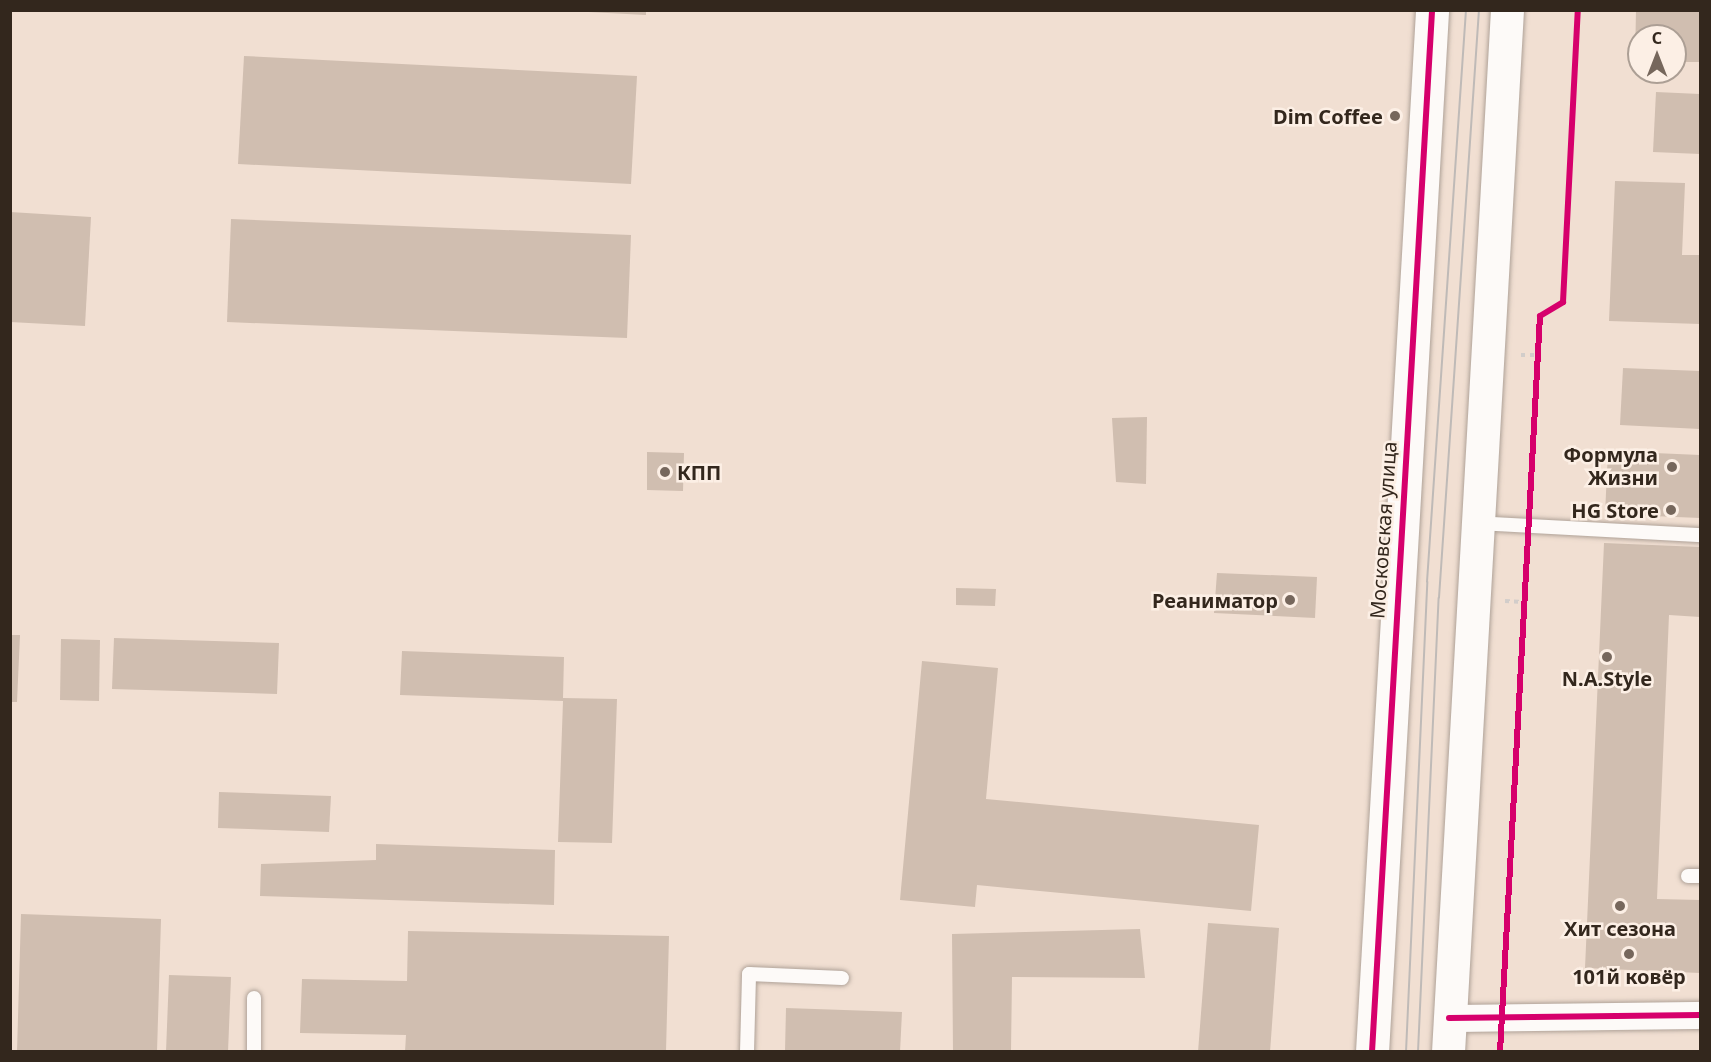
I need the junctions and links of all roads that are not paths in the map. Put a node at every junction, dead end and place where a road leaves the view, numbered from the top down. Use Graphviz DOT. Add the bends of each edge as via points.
graph roads {
  1 [pos="1432,10"];
  2 [pos="1507,10"];
  3 [pos="1474,523"];
  4 [pos="1701,534"];
  5 [pos="842,978"];
  6 [pos="255,998"];
  7 [pos="1701,1015"];
  8 [pos="1449,1018"];
  9 [pos="254,1052"];
  10 [pos="747,1052"];
  11 [pos="1372,1052"];
  12 [pos="1448,1052"];
  1 -- 11 [label="street, Московская улица"];
  2 -- 3 [label="street"];
  3 -- 4 [label="lane"];
  3 -- 8 [label="street"];
  5 -- 10 [label="lane" via="749,974"];
  6 -- 9 [label="lane"];
  7 -- 8 [label="street"];
  8 -- 12 [label="street"];
}
